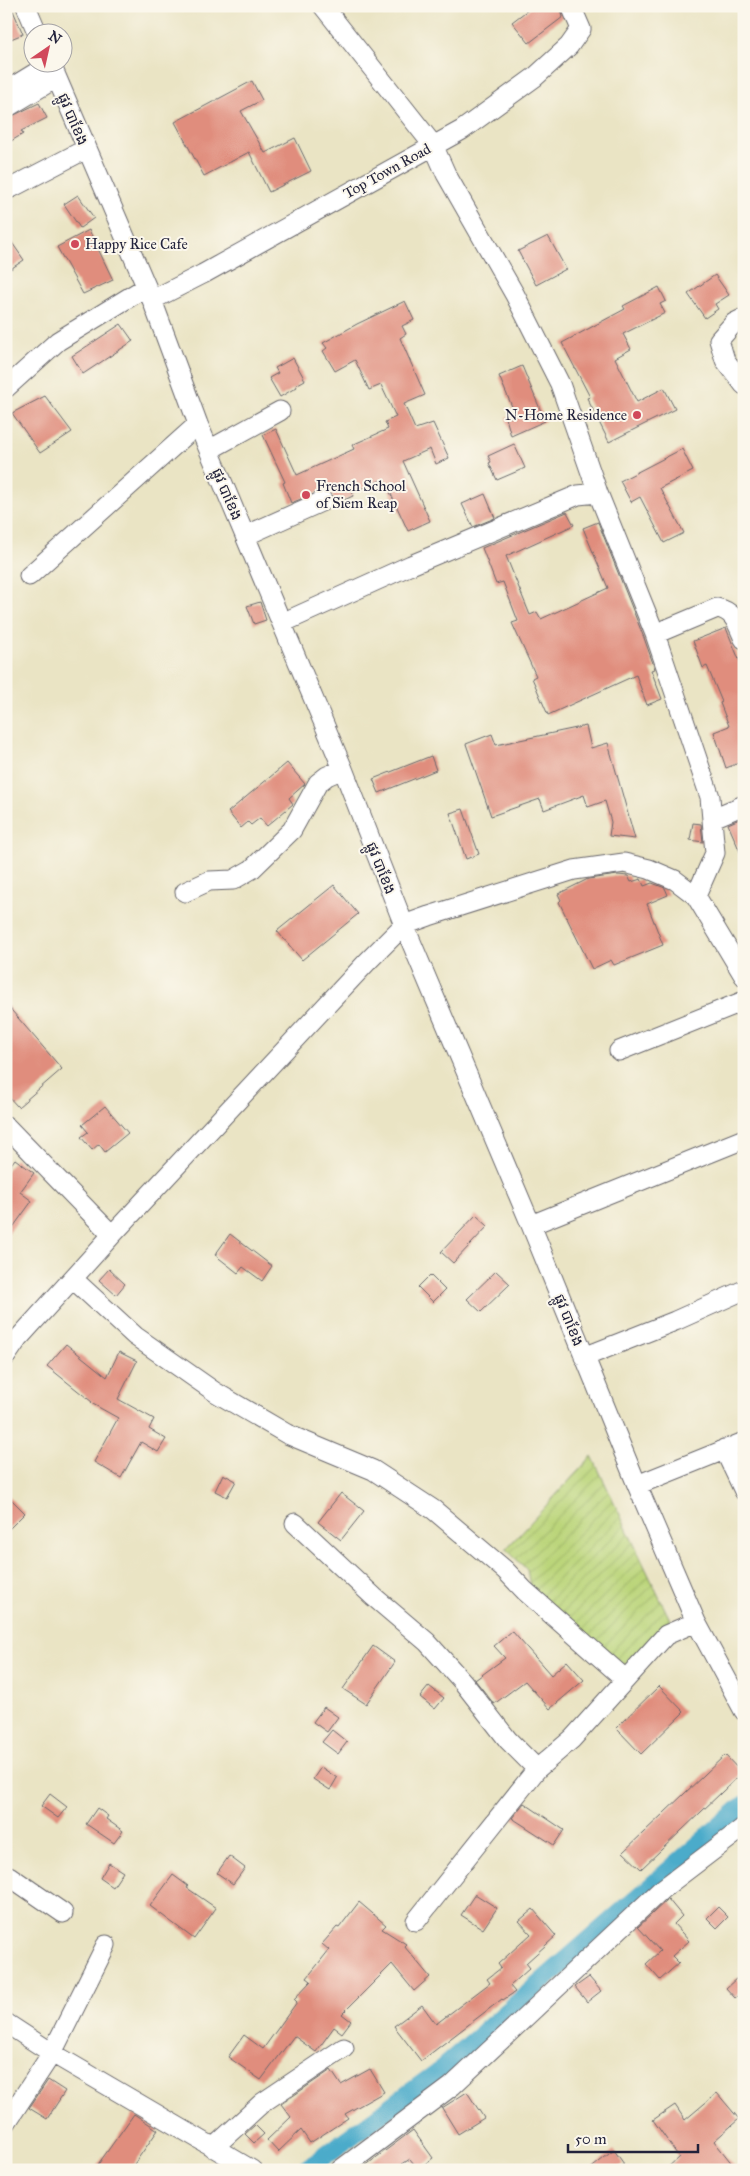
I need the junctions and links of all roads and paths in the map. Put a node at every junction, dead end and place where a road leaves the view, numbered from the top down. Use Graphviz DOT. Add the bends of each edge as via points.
graph roads {
  1 [pos="26,6"];
  2 [pos="323,6"];
  3 [pos="571,6"];
  4 [pos="33,22"];
  5 [pos="44,72"];
  6 [pos="47,72"];
  7 [pos="54,72"];
  8 [pos="6,91"];
  9 [pos="6,108"];
  10 [pos="433,145"];
  11 [pos="86,149"];
  12 [pos="11,188"];
  13 [pos="149,293"];
  14 [pos="744,318"];
  15 [pos="744,385"];
  16 [pos="6,388"];
  17 [pos="280,411"];
  18 [pos="198,424"];
  19 [pos="209,450"];
  20 [pos="598,493"];
  21 [pos="323,502"];
  22 [pos="245,536"];
  23 [pos="29,576"];
  24 [pos="282,623"];
  25 [pos="655,634"];
  26 [pos="744,639"];
  27 [pos="342,770"];
  28 [pos="744,805"];
  29 [pos="713,818"];
  30 [pos="185,892"];
  31 [pos="696,896"];
  32 [pos="404,925"];
  33 [pos="744,976"];
  34 [pos="744,1001"];
  35 [pos="619,1051"];
  36 [pos="6,1126"];
  37 [pos="744,1139"];
  38 [pos="531,1225"];
  39 [pos="112,1235"];
  40 [pos="73,1279"];
  41 [pos="744,1290"];
  42 [pos="6,1356"];
  43 [pos="584,1357"];
  44 [pos="744,1442"];
  45 [pos="724,1449"];
  46 [pos="636,1485"];
  47 [pos="744,1491"];
  48 [pos="295,1523"];
  49 [pos="696,1622"];
  50 [pos="626,1679"];
  51 [pos="744,1711"];
  52 [pos="537,1769"];
  53 [pos="744,1827"];
  54 [pos="7,1877"];
  55 [pos="63,1913"];
  56 [pos="416,1921"];
  57 [pos="106,1945"];
  58 [pos="6,2023"];
  59 [pos="344,2048"];
  60 [pos="52,2053"];
  61 [pos="6,2123"];
  62 [pos="212,2148"];
  63 [pos="252,2170"];
  64 [pos="340,2170"];
  1 -- 4 [label="street"];
  2 -- 10 [label="street"];
  3 -- 10 [label="street, Top Town Road" via="581,28 568,46 535,77 462,130"];
  5 -- 8 [label="street"];
  6 -- 9 [label="street"];
  7 -- 11 [label="street, ផ្លូវ បាខែង"];
  10 -- 13 [label="street, Top Town Road" via="203,274"];
  10 -- 20 [label="street" via="543,348 560,384"];
  11 -- 12 [label="street"];
  11 -- 13 [label="street, ផ្លូវ បាខែង"];
  13 -- 16 [label="street, Top Town Road" via="58,341"];
  13 -- 18 [label="street, ផ្លូវ បាខែង"];
  14 -- 15 [label="street" via="734,323 719,340 725,360"];
  17 -- 19 [label="street"];
  18 -- 19 [label="street, ផ្លូវ បាខែង"];
  18 -- 23 [label="street"];
  19 -- 22 [label="street, ផ្លូវ បាខែង"];
  20 -- 24 [label="street" via="578,495"];
  20 -- 25 [label="street"];
  21 -- 22 [label="street"];
  22 -- 24 [label="street, ផ្លូវ បាខែង"];
  24 -- 27 [label="street, ផ្លូវ បាខែង"];
  25 -- 26 [label="street" via="717,608 727,610 735,618"];
  25 -- 29 [label="street" via="710,797"];
  27 -- 30 [label="street" via="318,783 292,830 252,869 233,880 209,881"];
  27 -- 32 [label="street, ផ្លូវ បាខែង"];
  28 -- 29 [label="street"];
  29 -- 31 [label="street" via="715,853"];
  31 -- 32 [label="street" via="675,880 649,868 624,863 574,870"];
  31 -- 33 [label="street"];
  32 -- 38 [label="street, ផ្លូវ បាខែង"];
  32 -- 39 [label="street"];
  34 -- 35 [label="street"];
  36 -- 39 [label="street"];
  37 -- 38 [label="street"];
  38 -- 43 [label="street, ផ្លូវ បាខែង"];
  39 -- 40 [label="street"];
  40 -- 42 [label="street"];
  40 -- 50 [label="street" via="135,1336 214,1392 286,1434 373,1470 434,1510"];
  41 -- 43 [label="street"];
  43 -- 46 [label="street, ផ្លូវ បាខែង"];
  44 -- 45 [label="street"];
  45 -- 46 [label="street"];
  45 -- 47 [label="street"];
  46 -- 49 [label="street, ផ្លូវ បាខែង"];
  48 -- 52 [label="street" via="427,1642 508,1740"];
  49 -- 50 [label="street" via="666,1635"];
  49 -- 51 [label="street, ផ្លូវ បាខែង"];
  50 -- 52 [label="street" via="572,1739"];
  52 -- 56 [label="street"];
  53 -- 64 [label="street" via="661,1890 452,2086"];
  54 -- 55 [label="street"];
  57 -- 60 [label="street"];
  58 -- 60 [label="street"];
  59 -- 62 [label="street" via="262,2104"];
  60 -- 61 [label="street"];
  60 -- 62 [label="street"];
  62 -- 63 [label="street"];
}
